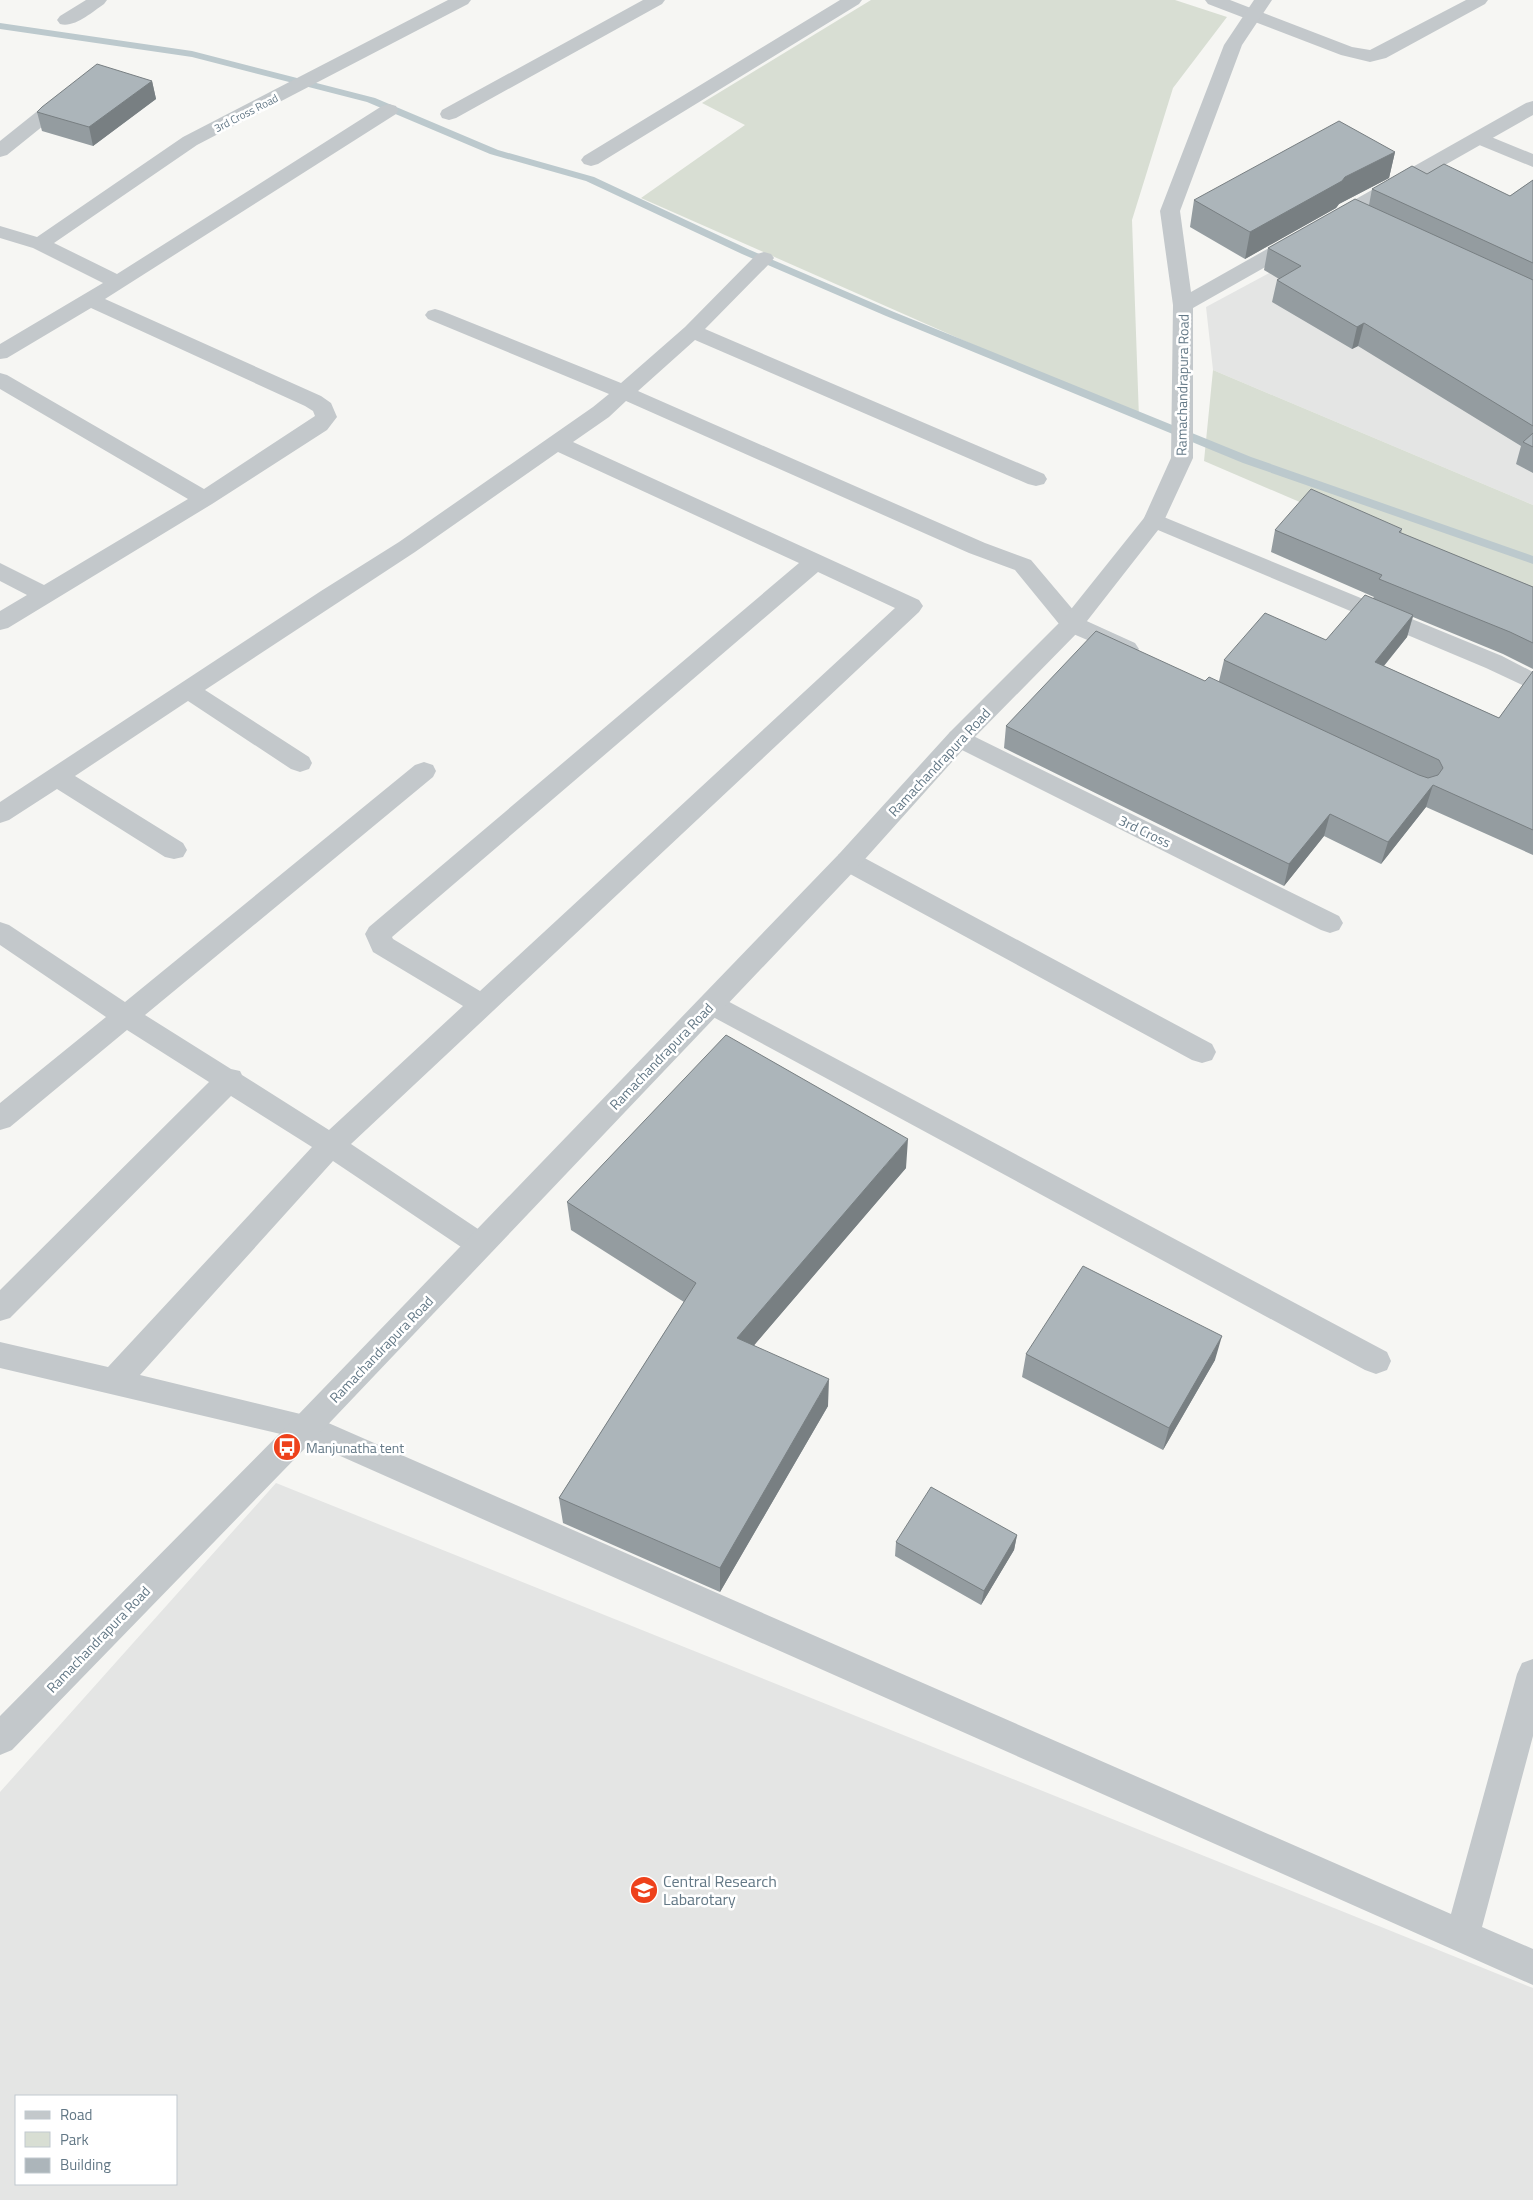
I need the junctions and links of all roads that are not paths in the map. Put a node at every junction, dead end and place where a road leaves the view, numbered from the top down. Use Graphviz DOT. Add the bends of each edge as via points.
graph roads {
  1 [pos="98,0"];
  2 [pos="462,0"];
  3 [pos="656,0"];
  4 [pos="853,0"];
  5 [pos="1214,0"];
  6 [pos="1479,0"];
  7 [pos="1258,7"];
  8 [pos="66,20"];
  9 [pos="79,88"];
  10 [pos="1533,107"];
  11 [pos="389,110"];
  12 [pos="449,114"];
  13 [pos="1479,138"];
  14 [pos="0,150"];
  15 [pos="592,160"];
  16 [pos="1533,161"];
  17 [pos="1347,210"];
  18 [pos="1374,223"];
  19 [pos="0,232"];
  20 [pos="40,244"];
  21 [pos="764,258"];
  22 [pos="118,282"];
  23 [pos="90,300"];
  24 [pos="1183,304"];
  25 [pos="435,315"];
  26 [pos="692,332"];
  27 [pos="0,353"];
  28 [pos="0,380"];
  29 [pos="623,392"];
  30 [pos="557,443"];
  31 [pos="1036,479"];
  32 [pos="204,499"];
  33 [pos="1154,520"];
  34 [pos="815,562"];
  35 [pos="0,571"];
  36 [pos="45,595"];
  37 [pos="0,622"];
  38 [pos="1072,624"];
  39 [pos="1144,658"];
  40 [pos="1533,682"];
  41 [pos="188,690"];
  42 [pos="960,738"];
  43 [pos="300,763"];
  44 [pos="424,771"];
  45 [pos="57,777"];
  46 [pos="0,814"];
  47 [pos="174,850"];
  48 [pos="848,860"];
  49 [pos="1330,923"];
  50 [pos="0,932"];
  51 [pos="711,1004"];
  52 [pos="482,1005"];
  53 [pos="126,1016"];
  54 [pos="1202,1052"];
  55 [pos="230,1080"];
  56 [pos="0,1119"];
  57 [pos="332,1145"];
  58 [pos="480,1245"];
  59 [pos="0,1309"];
  60 [pos="0,1355"];
  61 [pos="1376,1361"];
  62 [pos="114,1382"];
  63 [pos="306,1428"];
  64 [pos="1533,1674"];
  65 [pos="0,1739"];
  66 [pos="1463,1935"];
  67 [pos="1533,1968"];
  1 -- 8 [label="street"];
  2 -- 20 [label="street, 3rd Cross Road" via="190,141"];
  3 -- 12 [label="street"];
  4 -- 15 [label="street"];
  5 -- 7 [label="street"];
  6 -- 7 [label="street" via="1380,54 1370,56 1347,50"];
  7 -- 24 [label="street, Ramachandrapura Road" via="1233,45 1170,211"];
  9 -- 14 [label="street"];
  10 -- 13 [label="street"];
  11 -- 22 [label="street"];
  13 -- 16 [label="street"];
  13 -- 17 [label="street"];
  17 -- 18 [label="street"];
  17 -- 24 [label="street"];
  19 -- 20 [label="street"];
  20 -- 22 [label="street"];
  21 -- 26 [label="street"];
  22 -- 23 [label="street"];
  23 -- 27 [label="street"];
  23 -- 32 [label="street" via="324,408 326,417 319,424"];
  24 -- 33 [label="street, Ramachandrapura Road" via="1182,458"];
  25 -- 29 [label="street"];
  26 -- 29 [label="street"];
  26 -- 31 [label="street"];
  28 -- 32 [label="street"];
  29 -- 30 [label="street"];
  29 -- 38 [label="street" via="977,548 1023,565"];
  30 -- 34 [label="street"];
  30 -- 41 [label="street" via="407,547"];
  32 -- 36 [label="street"];
  33 -- 38 [label="street, Ramachandrapura Road"];
  33 -- 40 [label="street" via="1494,662"];
  34 -- 52 [label="street" via="911,606"];
  34 -- 52 [label="street" via="378,934 382,945"];
  35 -- 36 [label="street"];
  36 -- 37 [label="street"];
  38 -- 39 [label="street"];
  38 -- 42 [label="street, Ramachandrapura Road"];
  41 -- 43 [label="street"];
  41 -- 45 [label="street"];
  42 -- 48 [label="street, Ramachandrapura Road"];
  42 -- 49 [label="street, 3rd Cross"];
  44 -- 53 [label="street"];
  45 -- 46 [label="street"];
  45 -- 47 [label="street"];
  48 -- 51 [label="street, Ramachandrapura Road"];
  48 -- 54 [label="street"];
  50 -- 53 [label="street"];
  51 -- 58 [label="street, Ramachandrapura Road"];
  51 -- 61 [label="street"];
  52 -- 57 [label="street"];
  53 -- 55 [label="street"];
  53 -- 56 [label="street"];
  55 -- 57 [label="street"];
  55 -- 59 [label="street"];
  57 -- 58 [label="street"];
  57 -- 62 [label="street"];
  58 -- 63 [label="street, Ramachandrapura Road"];
  60 -- 62 [label="street"];
  62 -- 63 [label="street"];
  63 -- 65 [label="street, Ramachandrapura Road"];
  63 -- 66 [label="street"];
  64 -- 66 [label="street"];
  66 -- 67 [label="street"];
}
